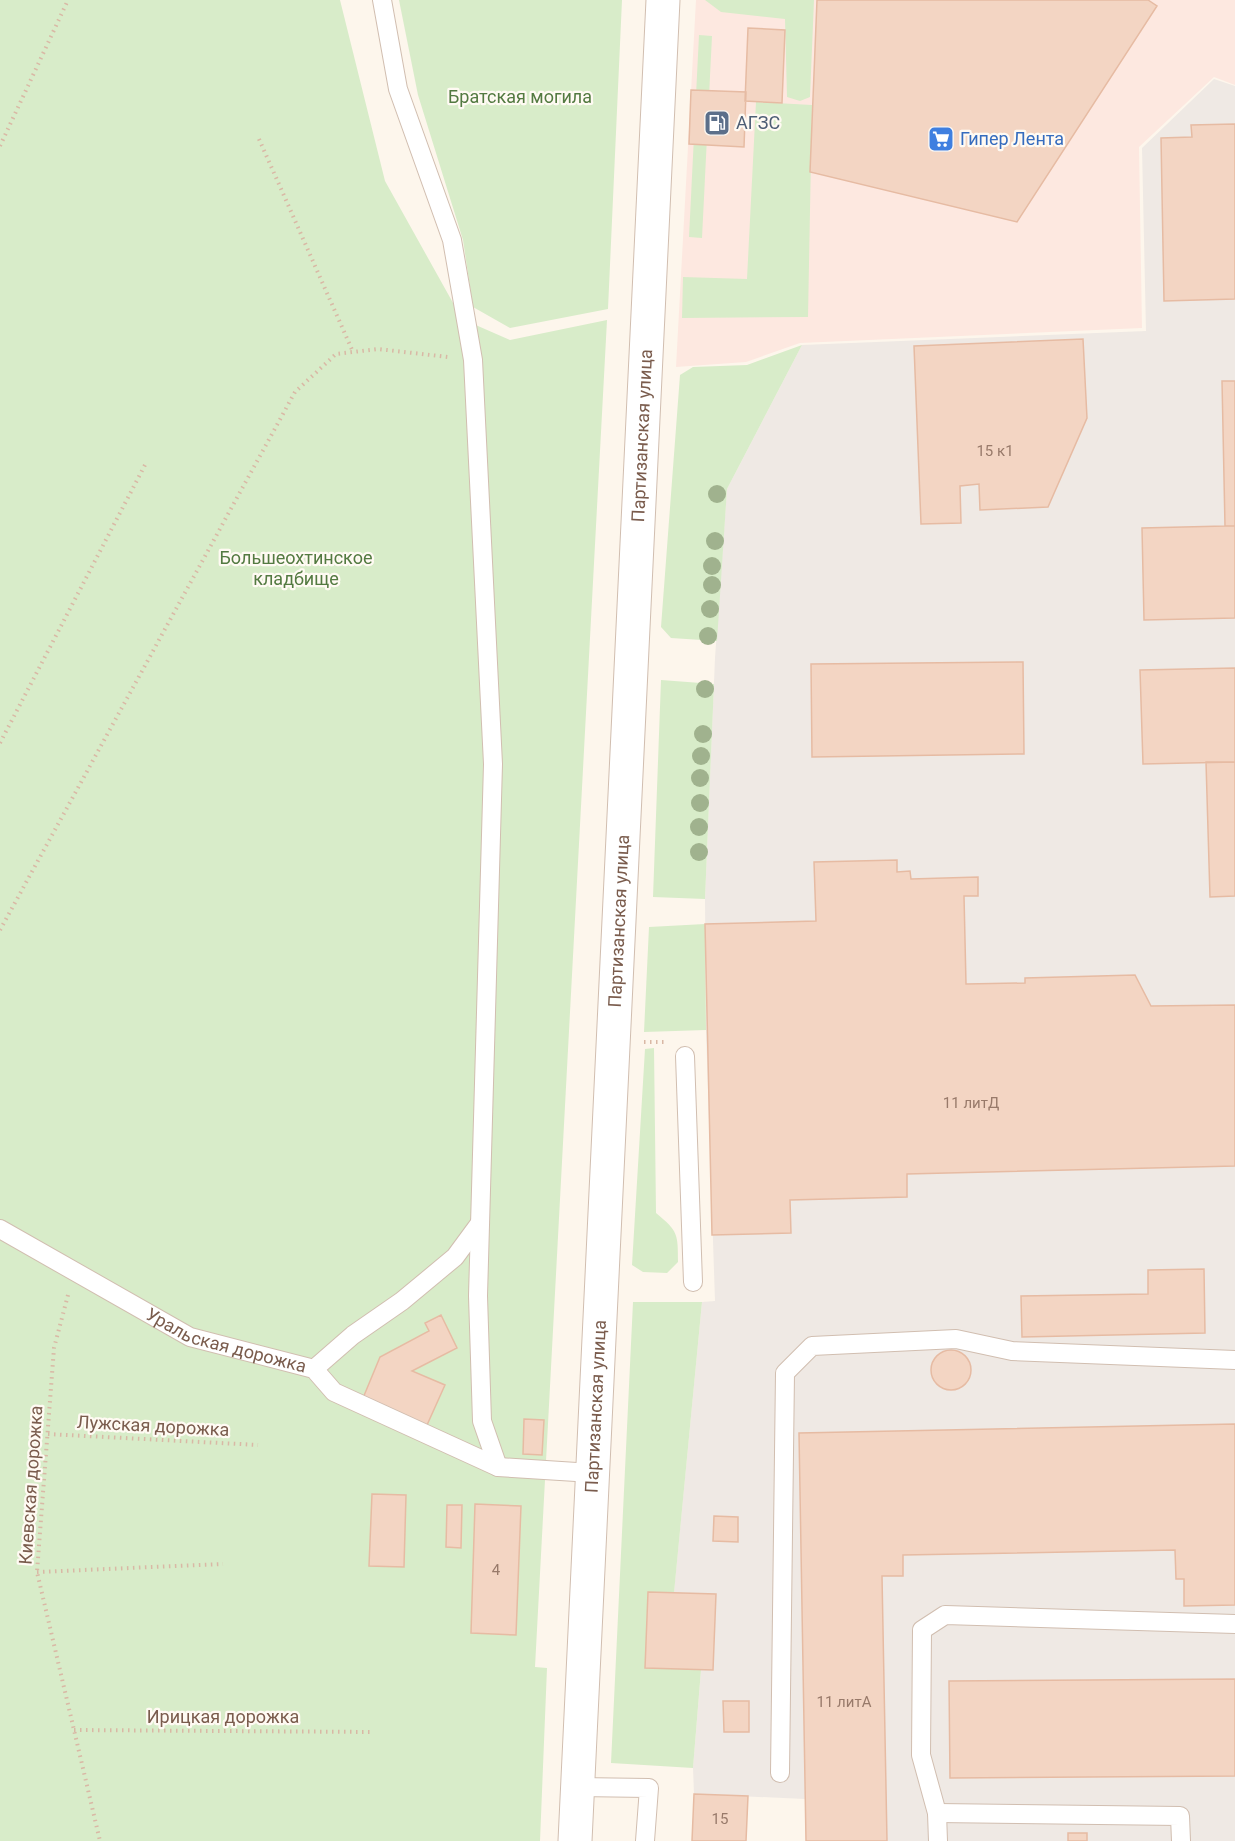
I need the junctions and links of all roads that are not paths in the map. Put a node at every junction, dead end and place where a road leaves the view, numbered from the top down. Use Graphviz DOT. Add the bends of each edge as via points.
graph roads {
  1 [pos="381,0"];
  2 [pos="663,0"];
  3 [pos="685,1056"];
  4 [pos="480,1223"];
  5 [pos="0,1229"];
  6 [pos="693,1282"];
  7 [pos="1235,1360"];
  8 [pos="314,1369"];
  9 [pos="498,1467"];
  10 [pos="592,1473"];
  11 [pos="1235,1624"];
  12 [pos="780,1773"];
  13 [pos="577,1787"];
  14 [pos="938,1813"];
  15 [pos="575,1841"];
  16 [pos="645,1841"];
  17 [pos="938,1841"];
  18 [pos="1181,1841"];
  1 -- 4 [label="lane" via="398,89 452,240 473,360 493,764"];
  2 -- 10 [label="street, Партизанская улица"];
  3 -- 6 [label="lane"];
  4 -- 8 [label="lane" via="455,1257"];
  4 -- 9 [label="lane" via="482,1421"];
  5 -- 8 [label="lane, Уральская дорожка" via="190,1337"];
  7 -- 12 [label="lane" via="1011,1351 956,1339 812,1346 786,1373"];
  8 -- 9 [label="lane, Уральская дорожка" via="334,1392"];
  9 -- 10 [label="lane, Уральская дорожка"];
  10 -- 13 [label="street, Партизанская улица"];
  11 -- 14 [label="lane" via="945,1616 922,1630 921,1755"];
  13 -- 15 [label="street, Партизанская улица"];
  13 -- 16 [label="lane" via="649,1788"];
  14 -- 17 [label="lane"];
  14 -- 18 [label="lane" via="1180,1816"];
}
